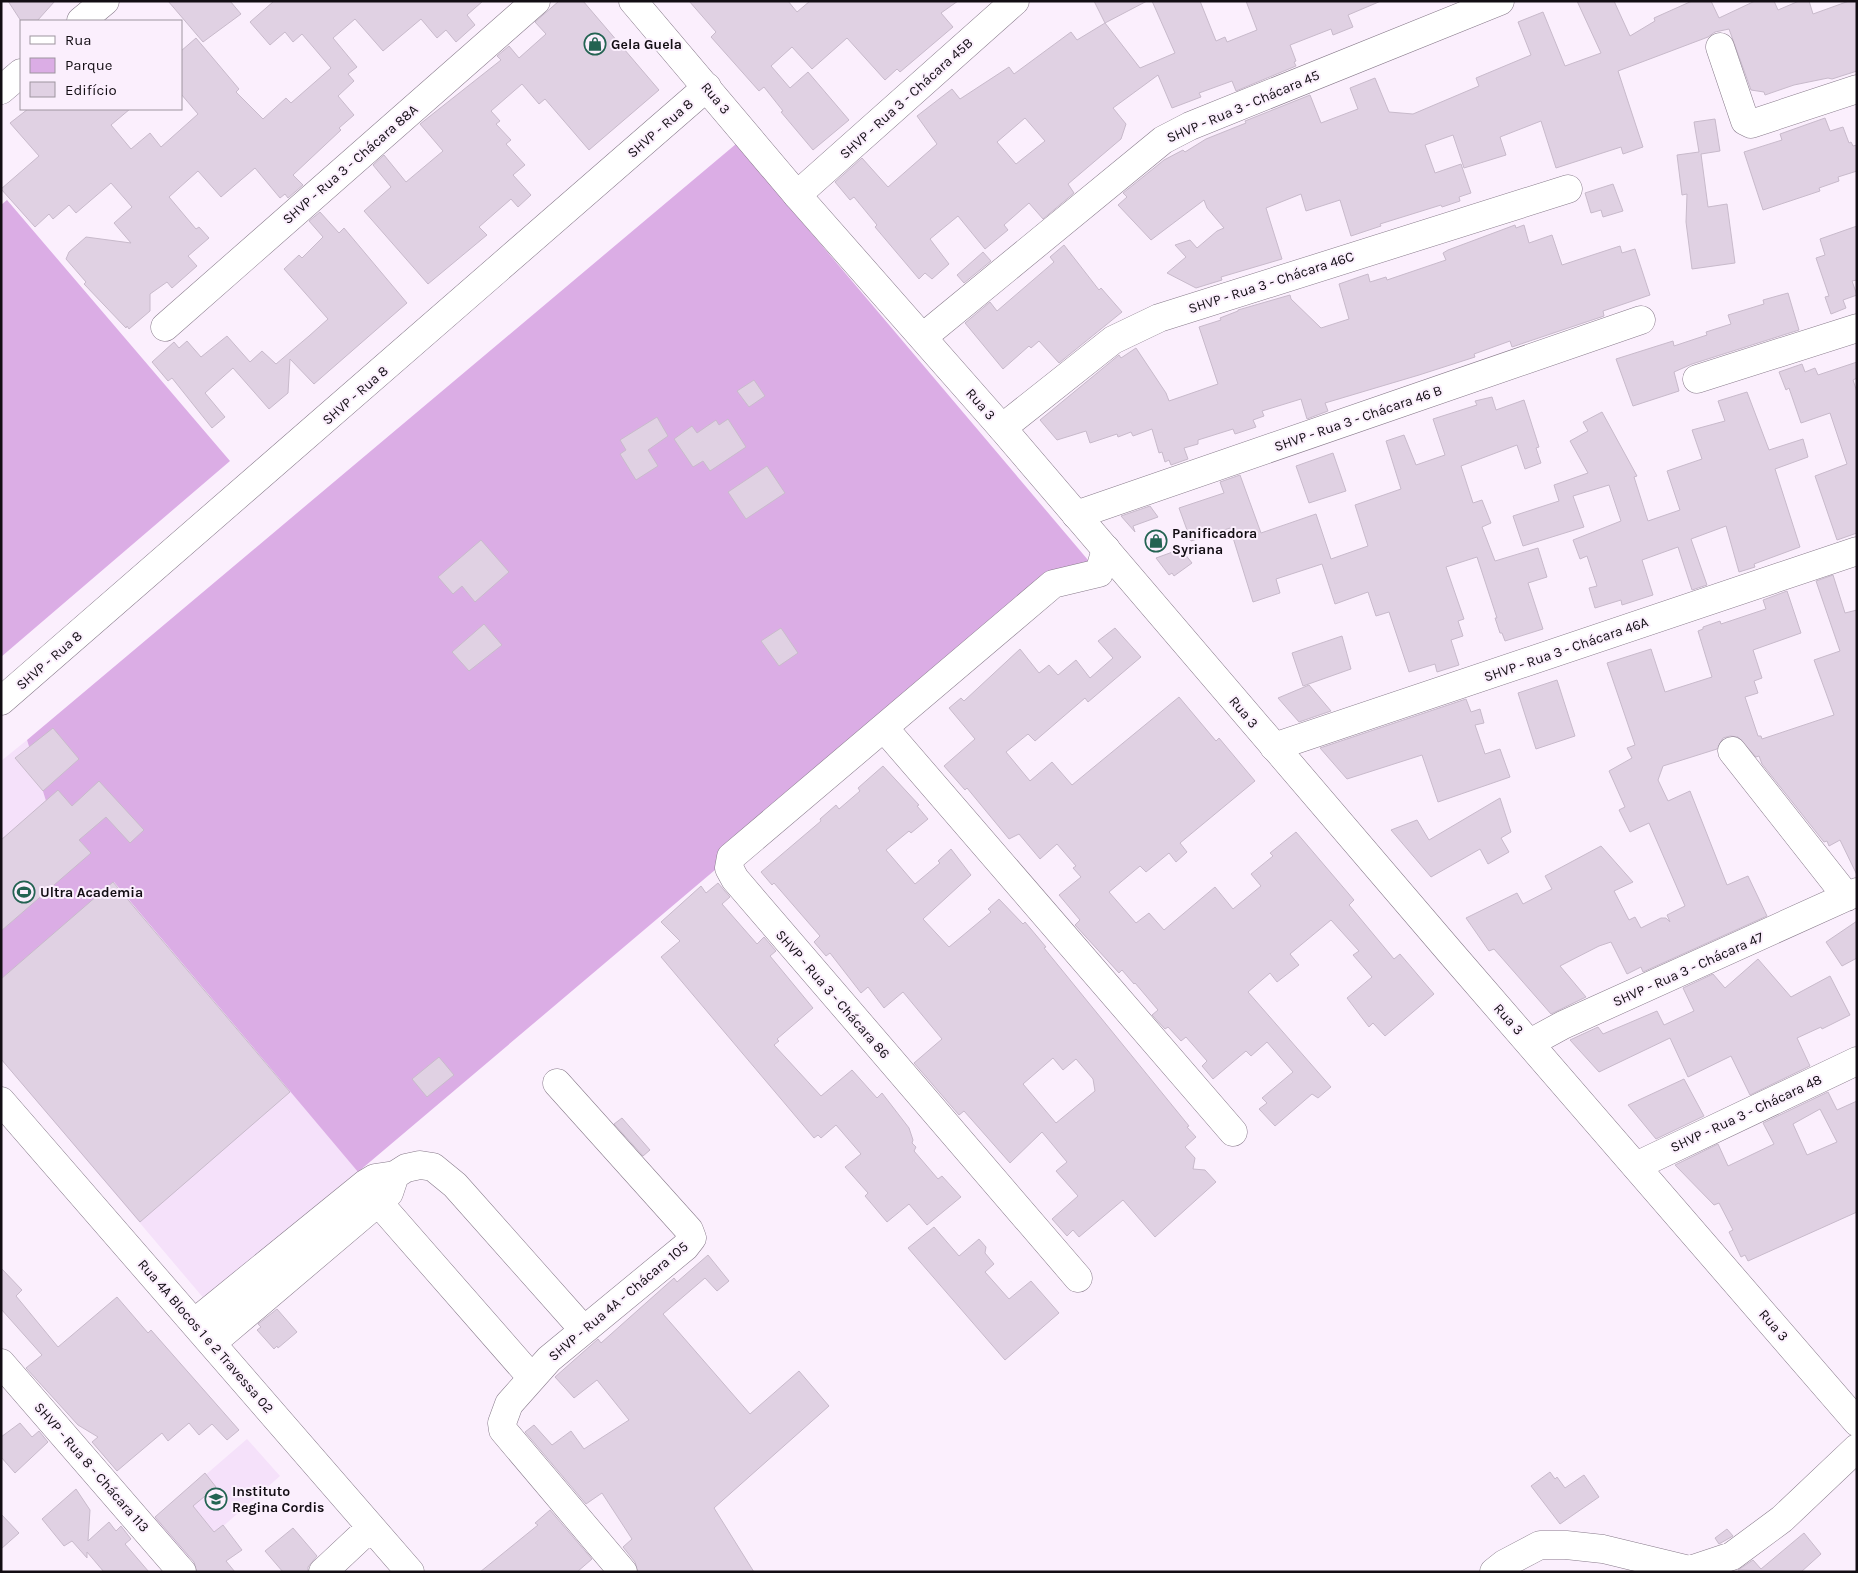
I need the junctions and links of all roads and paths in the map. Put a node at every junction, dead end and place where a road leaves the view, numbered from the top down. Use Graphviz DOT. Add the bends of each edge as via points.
graph roads {
  1 [pos="105,1"];
  2 [pos="536,1"];
  3 [pos="633,1"];
  4 [pos="1015,1"];
  5 [pos="1500,1"];
  6 [pos="83,20"];
  7 [pos="1720,48"];
  8 [pos="20,74"];
  9 [pos="707,87"];
  10 [pos="1,90"];
  11 [pos="1857,90"];
  12 [pos="1568,188"];
  13 [pos="797,195"];
  14 [pos="1641,320"];
  15 [pos="165,327"];
  16 [pos="1857,328"];
  17 [pos="923,337"];
  18 [pos="1697,380"];
  19 [pos="1002,428"];
  20 [pos="1076,515"];
  21 [pos="1106,549"];
  22 [pos="1857,551"];
  23 [pos="1,701"];
  24 [pos="884,728"];
  25 [pos="1274,747"];
  26 [pos="1732,751"];
  27 [pos="1852,894"];
  28 [pos="1530,1043"];
  29 [pos="1857,1061"];
  30 [pos="557,1083"];
  31 [pos="1,1101"];
  32 [pos="1233,1132"];
  33 [pos="1636,1166"];
  34 [pos="395,1175"];
  35 [pos="378,1202"];
  36 [pos="323,1233"];
  37 [pos="1078,1278"];
  38 [pos="583,1329"];
  39 [pos="203,1333"];
  40 [pos="1,1363"];
  41 [pos="532,1378"];
  42 [pos="1857,1422"];
  43 [pos="1857,1448"];
  44 [pos="371,1527"];
  45 [pos="182,1572"];
  46 [pos="323,1572"];
  47 [pos="410,1572"];
  48 [pos="623,1572"];
  49 [pos="1494,1572"];
  1 -- 6 [label="street"];
  2 -- 15 [label="street, SHVP - Rua 3 - Chácara 88A"];
  3 -- 9 [label="street, Rua 3"];
  4 -- 13 [label="street, SHVP - Rua 3 - Chácara 45B"];
  5 -- 17 [label="street, SHVP - Rua 3 - Chácara 45" via="1190,126 1163,140"];
  7 -- 11 [label="street" via="1745,121 1750,124"];
  8 -- 10 [label="street"];
  9 -- 13 [label="street, Rua 3"];
  9 -- 23 [label="street, SHVP - Rua 8"];
  12 -- 19 [label="street, SHVP - Rua 3 - Chácara 46C" via="1159,318 1113,340"];
  13 -- 17 [label="street, Rua 3"];
  14 -- 20 [label="street, SHVP - Rua 3 - Chácara 46 B"];
  16 -- 18 [label="street"];
  17 -- 19 [label="street, Rua 3"];
  19 -- 20 [label="street, Rua 3"];
  20 -- 21 [label="street, Rua 3"];
  21 -- 24 [label="street, SHVP - Rua 3 - Chácara 86" via="1099,573 1053,584"];
  21 -- 25 [label="street, Rua 3"];
  22 -- 25 [label="street, SHVP - Rua 3 - Chácara 46A"];
  24 -- 32 [label="street"];
  24 -- 37 [label="street, SHVP - Rua 3 - Chácara 86" via="731,857 730,868 735,879"];
  25 -- 28 [label="street, Rua 3"];
  26 -- 27 [label="street, SHVP - Rua 3 - Chácara 47"];
  27 -- 28 [label="street, SHVP - Rua 3 - Chácara 47"];
  28 -- 33 [label="street, Rua 3"];
  29 -- 33 [label="street, SHVP - Rua 3 - Chácara 48"];
  30 -- 38 [label="street, SHVP - Rua 4A - Chácara 105" via="689,1230 692,1238 686,1247"];
  31 -- 39 [label="street, Rua 4A Blocos 1 e 2 Travessa 02"];
  33 -- 42 [label="street, Rua 3"];
  34 -- 35 [label="street" via="389,1193"];
  34 -- 36 [label="street" via="375,1178 365,1184"];
  34 -- 38 [label="street" via="420,1165 433,1166 442,1172"];
  35 -- 36 [label="street"];
  35 -- 41 [label="street"];
  36 -- 39 [label="street"];
  38 -- 41 [label="street, SHVP - Rua 4A - Chácara 105"];
  39 -- 44 [label="street, Rua 4A Blocos 1 e 2 Travessa 02"];
  40 -- 45 [label="street, SHVP - Rua 8 - Chácara 113"];
  41 -- 48 [label="street, SHVP - Rua 4A - Chácara 105" via="509,1404 502,1423 503,1430"];
  43 -- 49 [label="street" via="1782,1518 1732,1556 1690,1570 1602,1550 1540,1545"];
  44 -- 46 [label="street"];
  44 -- 47 [label="street, Rua 4A Blocos 1 e 2 Travessa 02"];
}
